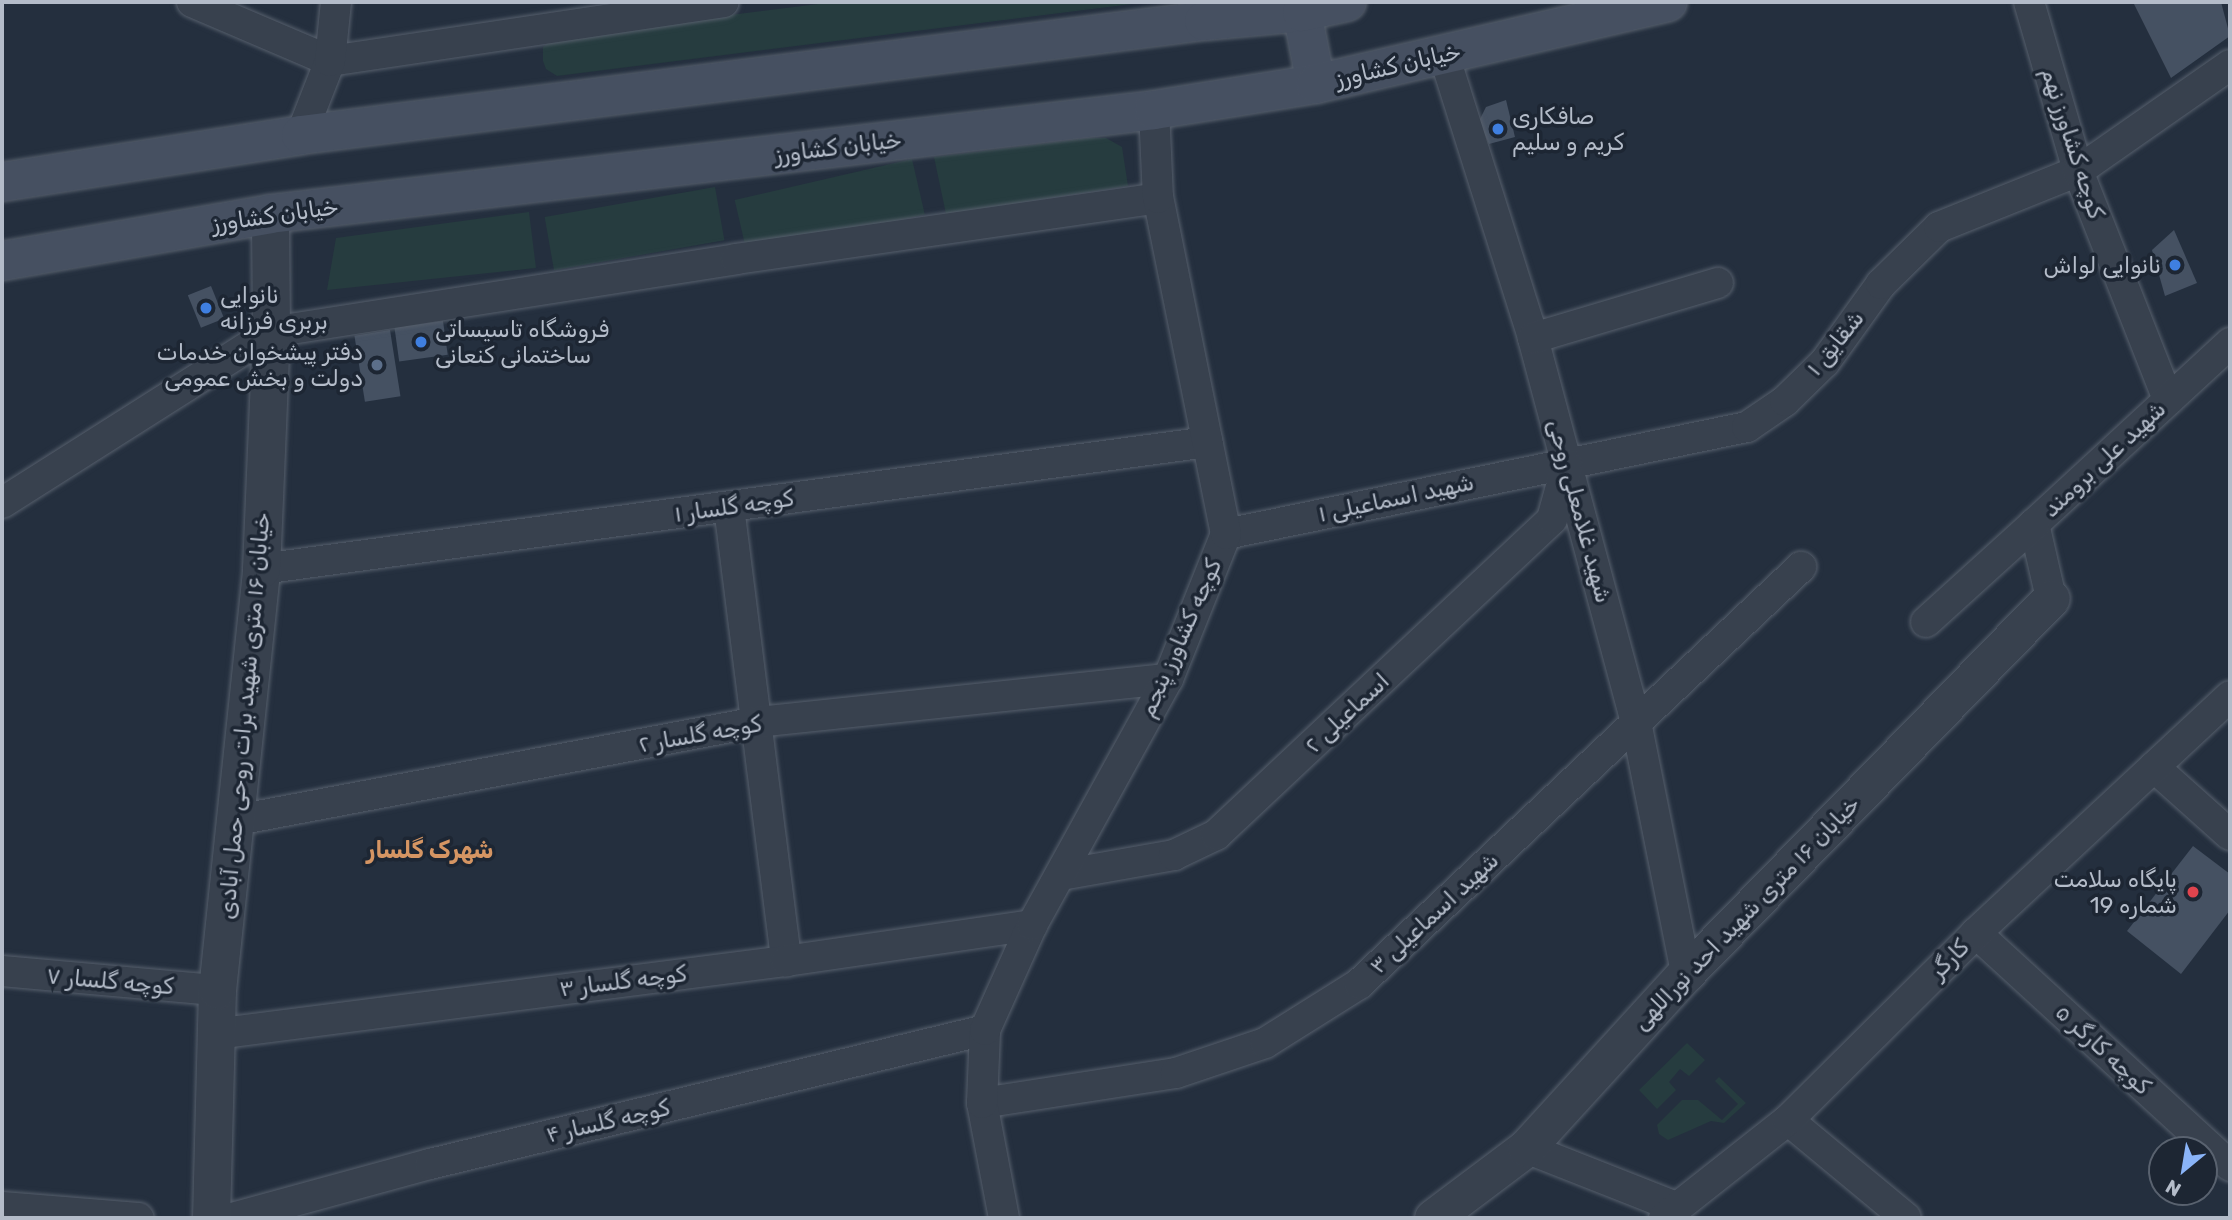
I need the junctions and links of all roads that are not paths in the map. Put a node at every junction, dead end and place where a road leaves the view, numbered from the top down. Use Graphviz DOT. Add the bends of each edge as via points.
graph roads {
  1 [pos="192,2"];
  2 [pos="336,2"];
  3 [pos="724,2"];
  4 [pos="1347,2"];
  5 [pos="1668,2"];
  6 [pos="2029,2"];
  7 [pos="1202,12"];
  8 [pos="1302,12"];
  9 [pos="1444,55"];
  10 [pos="330,61"];
  11 [pos="2230,65"];
  12 [pos="1316,84"];
  13 [pos="1154,110"];
  14 [pos="301,135"];
  15 [pos="2078,172"];
  16 [pos="2,182"];
  17 [pos="1158,198"];
  18 [pos="270,214"];
  19 [pos="2,261"];
  20 [pos="1718,283"];
  21 [pos="271,332"];
  22 [pos="1532,338"];
  23 [pos="2230,343"];
  24 [pos="2168,400"];
  25 [pos="1208,442"];
  26 [pos="1567,462"];
  27 [pos="2,503"];
  28 [pos="729,507"];
  29 [pos="2034,524"];
  30 [pos="1226,534"];
  31 [pos="1801,567"];
  32 [pos="261,569"];
  33 [pos="2051,598"];
  34 [pos="1926,622"];
  35 [pos="1168,679"];
  36 [pos="2230,696"];
  37 [pos="758,722"];
  38 [pos="1636,722"];
  39 [pos="2154,767"];
  40 [pos="237,820"];
  41 [pos="2230,835"];
  42 [pos="1061,875"];
  43 [pos="1032,925"];
  44 [pos="1976,933"];
  45 [pos="786,961"];
  46 [pos="2,971"];
  47 [pos="1686,974"];
  48 [pos="218,990"];
  49 [pos="985,1030"];
  50 [pos="215,1034"];
  51 [pos="982,1103"];
  52 [pos="1788,1120"];
  53 [pos="1526,1148"];
  54 [pos="2230,1166"];
  55 [pos="2,1208"];
  56 [pos="1670,1212"];
  57 [pos="139,1218"];
  58 [pos="211,1218"];
  59 [pos="232,1218"];
  60 [pos="1004,1218"];
  61 [pos="1433,1218"];
  62 [pos="1906,1218"];
  1 -- 10 [label="street"];
  2 -- 10 [label="street"];
  3 -- 10 [label="street"];
  4 -- 8 [label="main road"];
  5 -- 9 [label="main road, خیابان کشاورز"];
  6 -- 15 [label="street, کوچه کشاورز نهم"];
  7 -- 8 [label="main road"];
  7 -- 14 [label="main road"];
  8 -- 12 [label="main road"];
  9 -- 12 [label="main road, خیابان کشاورز"];
  9 -- 22 [label="street, شهید غلامعلی روحی"];
  10 -- 14 [label="street"];
  11 -- 15 [label="street, شقایق ۱"];
  12 -- 13 [label="main road, خیابان کشاورز"];
  13 -- 17 [label="street, کوچه کشاورز پنجم"];
  13 -- 18 [label="main road, خیابان کشاورز"];
  14 -- 16 [label="main road"];
  15 -- 24 [label="street, کوچه کشاورز نهم"];
  15 -- 26 [label="street, شقایق ۱" via="1939,227 1881,284 1825,362 1784,401 1747,427"];
  17 -- 21 [label="street"];
  17 -- 25 [label="street, کوچه کشاورز پنجم"];
  18 -- 19 [label="main road, خیابان کشاورز"];
  18 -- 21 [label="street, خیابان ۱۶ متری شهید برات روحی حمل آبادی"];
  20 -- 22 [label="street"];
  21 -- 27 [label="street"];
  21 -- 32 [label="street, خیابان ۱۶ متری شهید برات روحی حمل آبادی"];
  22 -- 26 [label="street, شهید غلامعلی روحی"];
  23 -- 24 [label="street, شهید علی برومند"];
  24 -- 29 [label="street, شهید علی برومند"];
  25 -- 28 [label="street, کوچه گلسار ۱"];
  25 -- 30 [label="street, کوچه کشاورز پنجم"];
  26 -- 30 [label="street, شهید اسماعیلی ۱"];
  26 -- 38 [label="street, شهید غلامعلی روحی"];
  26 -- 42 [label="street, اسماعیلی ۲" via="1552,519 1216,835 1174,855"];
  28 -- 32 [label="street, کوچه گلسار ۱"];
  28 -- 37 [label="street"];
  29 -- 33 [label="street, شهید علی برومند"];
  29 -- 34 [label="street"];
  30 -- 35 [label="street, کوچه کشاورز پنجم"];
  31 -- 38 [label="street, شهید اسماعیلی ۳"];
  32 -- 40 [label="street, خیابان ۱۶ متری شهید برات روحی حمل آبادی"];
  33 -- 47 [label="street, خیابان ۱۶ متری شهید احد نوراللهی"];
  35 -- 37 [label="street, کوچه گلسار ۲"];
  35 -- 42 [label="street, کوچه کشاورز پنجم"];
  36 -- 39 [label="street, کارگر"];
  37 -- 40 [label="street, کوچه گلسار ۲"];
  37 -- 45 [label="street"];
  38 -- 47 [label="street, شهید غلامعلی روحی"];
  38 -- 51 [label="street, شهید اسماعیلی ۳" via="1359,984 1265,1043 1176,1073"];
  39 -- 41 [label="street"];
  39 -- 44 [label="street, کارگر"];
  40 -- 48 [label="street, خیابان ۱۶ متری شهید برات روحی حمل آبادی"];
  42 -- 43 [label="street, کوچه کشاورز پنجم"];
  43 -- 45 [label="street, کوچه گلسار ۳"];
  43 -- 49 [label="street, کوچه کشاورز پنجم"];
  44 -- 52 [label="street, کارگر"];
  44 -- 54 [label="street, کوچه کارگر ۵"];
  45 -- 50 [label="street, کوچه گلسار ۳"];
  46 -- 48 [label="street, کوچه گلسار ۷"];
  47 -- 53 [label="street, خیابان ۱۶ متری شهید احد نوراللهی"];
  48 -- 50 [label="street, خیابان ۱۶ متری شهید برات روحی حمل آبادی"];
  49 -- 51 [label="street, کوچه کشاورز پنجم"];
  49 -- 59 [label="street, کوچه گلسار ۴" via="430,1164"];
  50 -- 58 [label="street, خیابان ۱۶ متری شهید برات روحی حمل آبادی"];
  51 -- 60 [label="street, کوچه کشاورز پنجم"];
  52 -- 56 [label="street, کارگر"];
  52 -- 62 [label="street"];
  53 -- 56 [label="street"];
  53 -- 61 [label="street, خیابان ۱۶ متری شهید احد نوراللهی"];
  55 -- 57 [label="street"];
}
